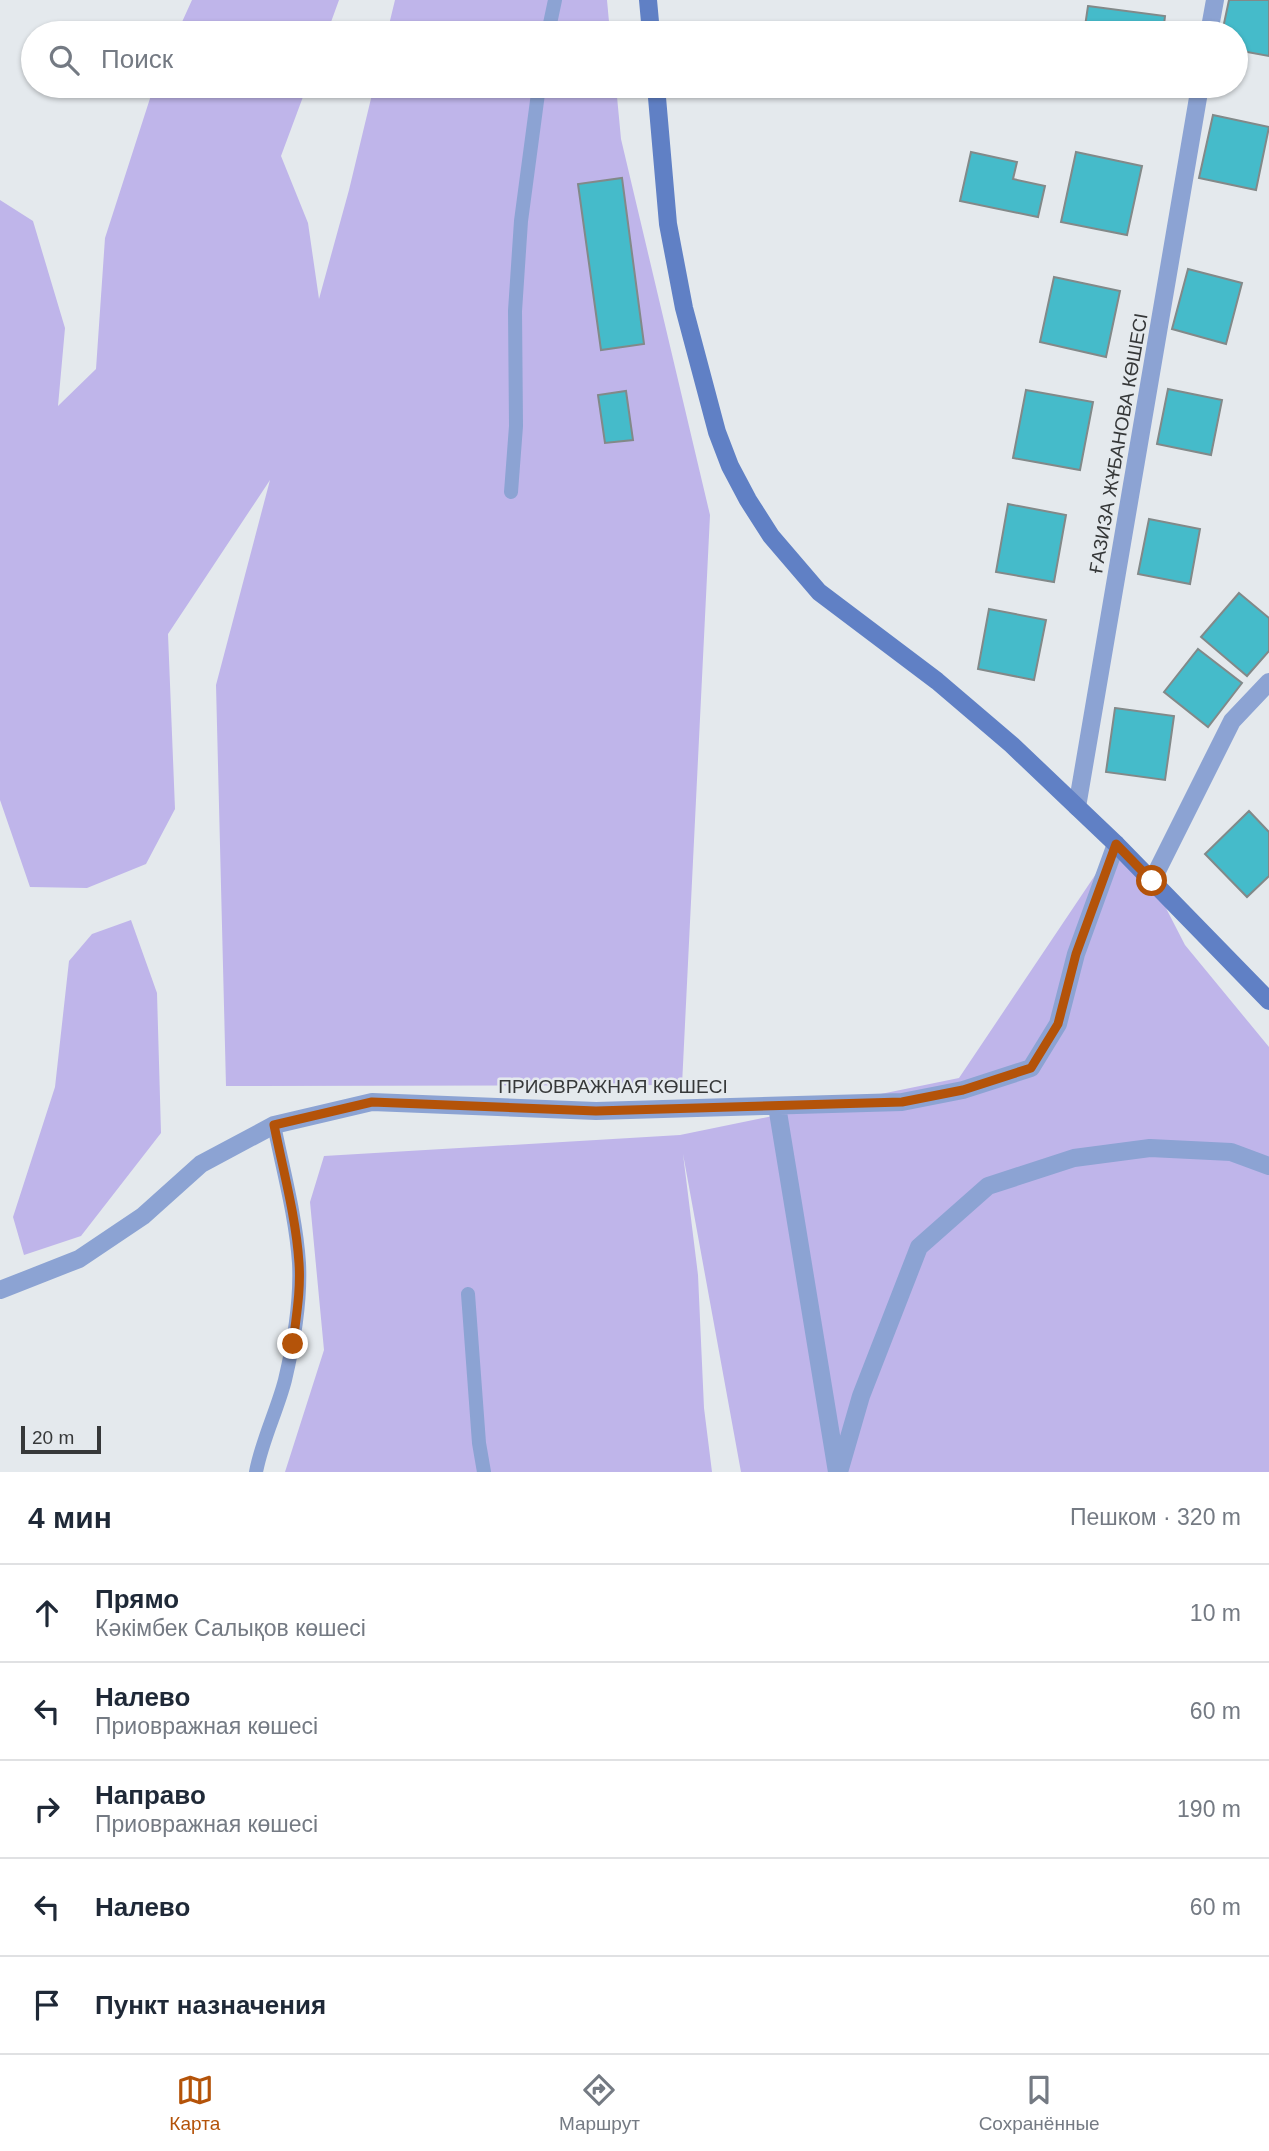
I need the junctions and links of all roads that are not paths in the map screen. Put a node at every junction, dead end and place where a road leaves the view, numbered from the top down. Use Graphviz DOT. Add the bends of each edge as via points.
graph roads {
  1 [pos="555,0"];
  2 [pos="648,0"];
  3 [pos="1215,0"];
  4 [pos="551,21"];
  5 [pos="650,21"];
  6 [pos="1211,21"];
  7 [pos="537,98"];
  8 [pos="657,98"];
  9 [pos="1198,98"];
  10 [pos="511,492"];
  11 [pos="1269,682"];
  12 [pos="1077,807"];
  13 [pos="1116,844"];
  14 [pos="1152,881"];
  15 [pos="1269,1001"];
  16 [pos="777,1106"];
  17 [pos="274,1125"];
  18 [pos="1269,1166"];
  19 [pos="0,1290"];
  20 [pos="468,1294"];
  21 [pos="256,1472"];
  22 [pos="484,1472"];
  23 [pos="838,1472"];
  1 -- 4 [label="lane"];
  2 -- 5 [label="street"];
  3 -- 6 [label="street"];
  7 -- 10 [label="lane" via="521,221"];
  8 -- 12 [label="street" via="668,224 684,308 717,432 748,500 818,592 937,681"];
  9 -- 12 [label="street, ҒАЗИЗА ЖҰБАНОВА КӨШЕСІ"];
  11 -- 14 [label="street" via="1232,721"];
  12 -- 13 [label="street"];
  13 -- 14 [label="street"];
  13 -- 16 [label="street, ПРИОВРАЖНАЯ КӨШЕСІ" via="1076,954 1058,1024 1031,1068 963,1090 902,1102"];
  14 -- 15 [label="street"];
  16 -- 17 [label="street, ПРИОВРАЖНАЯ КӨШЕСІ" via="596,1111 372,1102"];
  16 -- 23 [label="street"];
  17 -- 19 [label="street, ПРИОВРАЖНАЯ КӨШЕСІ" via="201,1164 143,1216 79,1259"];
  17 -- 21 [label="lane" via="296,1235 299,1297 284,1382"];
  18 -- 23 [label="street" via="1231,1152 1150,1148 1074,1158 988,1186 919,1247 861,1396"];
  20 -- 22 [label="lane"];
}
